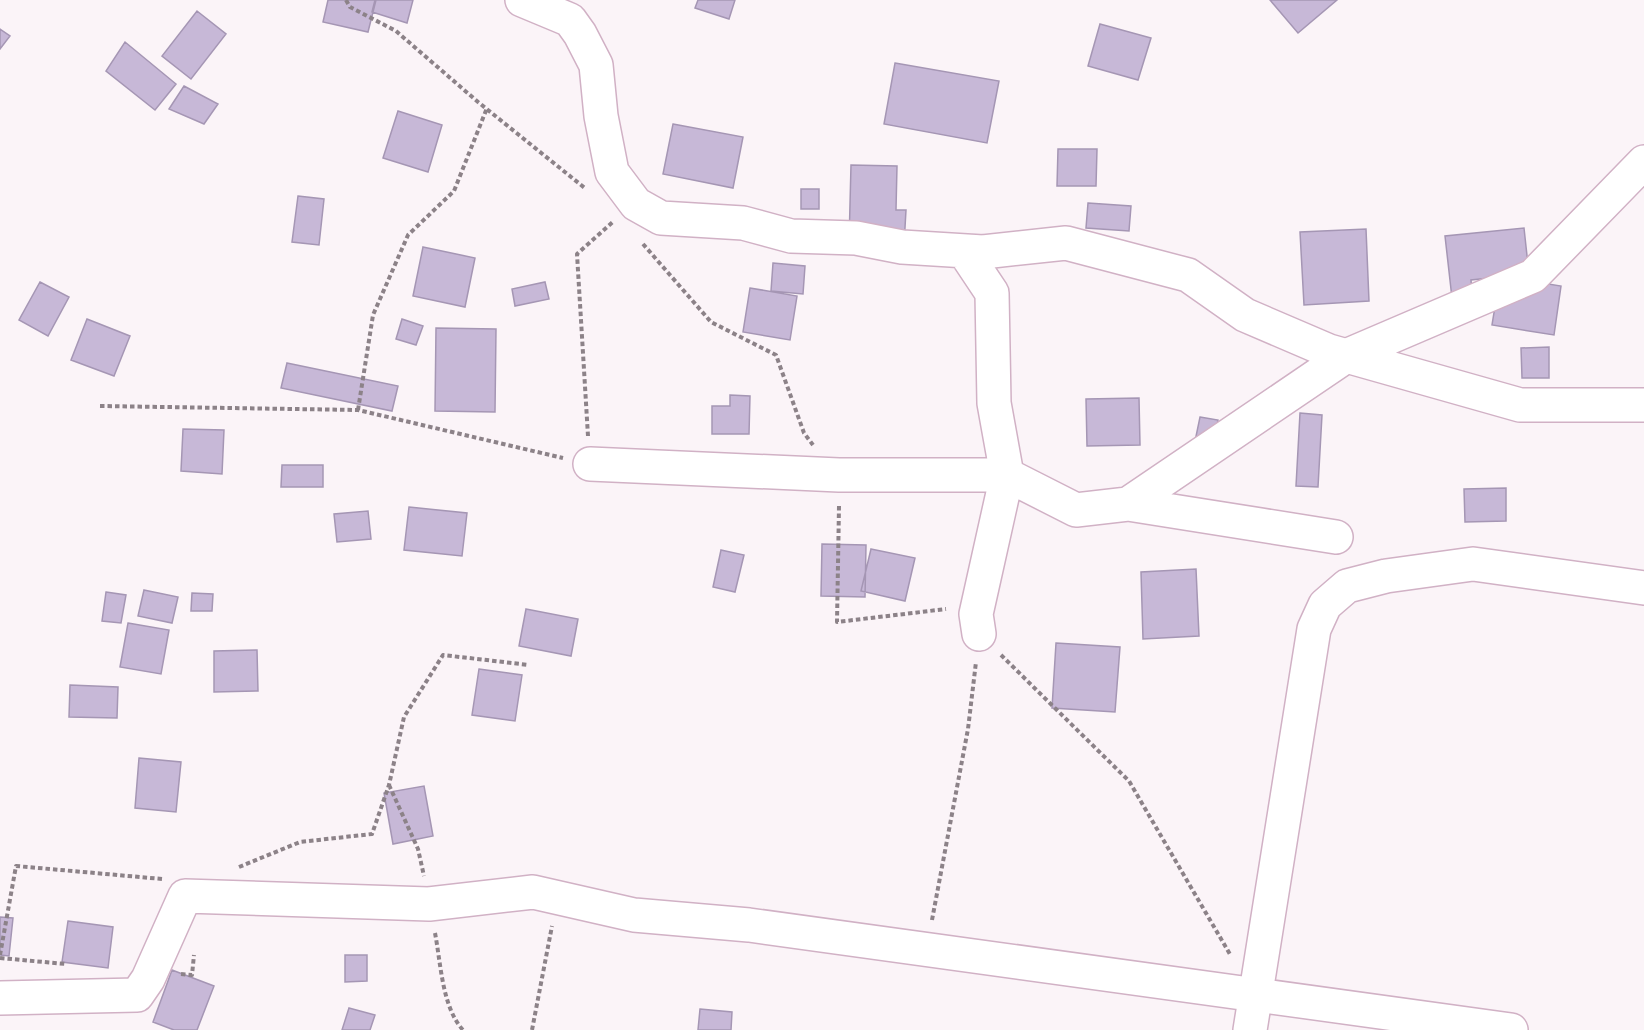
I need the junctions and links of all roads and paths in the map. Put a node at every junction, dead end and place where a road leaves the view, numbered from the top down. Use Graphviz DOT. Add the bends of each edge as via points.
graph roads {
  1 [pos="346,0"];
  2 [pos="522,0"];
  3 [pos="487,108"];
  4 [pos="1644,162"];
  5 [pos="593,195"];
  6 [pos="636,204"];
  7 [pos="642,243"];
  8 [pos="964,251"];
  9 [pos="1346,356"];
  10 [pos="1644,405"];
  11 [pos="99,406"];
  12 [pos="358,410"];
  13 [pos="590,464"];
  14 [pos="1007,475"];
  15 [pos="839,476"];
  16 [pos="1128,504"];
  17 [pos="1336,537"];
  18 [pos="1644,588"];
  19 [pos="978,624"];
  20 [pos="528,665"];
  21 [pos="233,869"];
  22 [pos="165,879"];
  23 [pos="930,932"];
  24 [pos="0,956"];
  25 [pos="1255,997"];
  26 [pos="0,998"];
  27 [pos="1250,1030"];
  28 [pos="1511,1030"];
  1 -- 3 [label="path" via="350,8 396,31"];
  2 -- 6 [label="street" via="570,20 580,34 596,65 612,171"];
  3 -- 5 [label="path"];
  3 -- 12 [label="path" via="454,191 408,235 372,315"];
  4 -- 9 [label="street" via="1533,276"];
  6 -- 8 [label="street" via="661,218 743,223 791,236 856,238 902,247"];
  6 -- 13 [label="path" via="577,254"];
  7 -- 15 [label="path" via="711,322 776,355 804,433"];
  8 -- 9 [label="street" via="1066,243 1188,275 1245,315"];
  8 -- 14 [label="street" via="992,293 994,403"];
  9 -- 10 [label="street" via="1520,405"];
  9 -- 16 [label="street"];
  11 -- 12 [label="path"];
  12 -- 13 [label="path"];
  13 -- 15 [label="street"];
  14 -- 15 [label="street"];
  14 -- 16 [label="street" via="1076,510"];
  14 -- 19 [label="street"];
  15 -- 19 [label="path" via="837,622 942,609"];
  16 -- 17 [label="street"];
  18 -- 25 [label="street" via="1473,564 1386,576 1347,586 1325,605 1314,629"];
  19 -- 23 [label="path" via="968,729"];
  19 -- 25 [label="path" via="1129,781"];
  20 -- 21 [label="path" via="443,655 404,717 372,834 300,842"];
  22 -- 24 [label="path" via="16,866"];
  25 -- 26 [label="street" via="749,926 634,915 533,892 429,904 185,896 137,995"];
  25 -- 27 [label="street"];
  25 -- 28 [label="street"];
}
